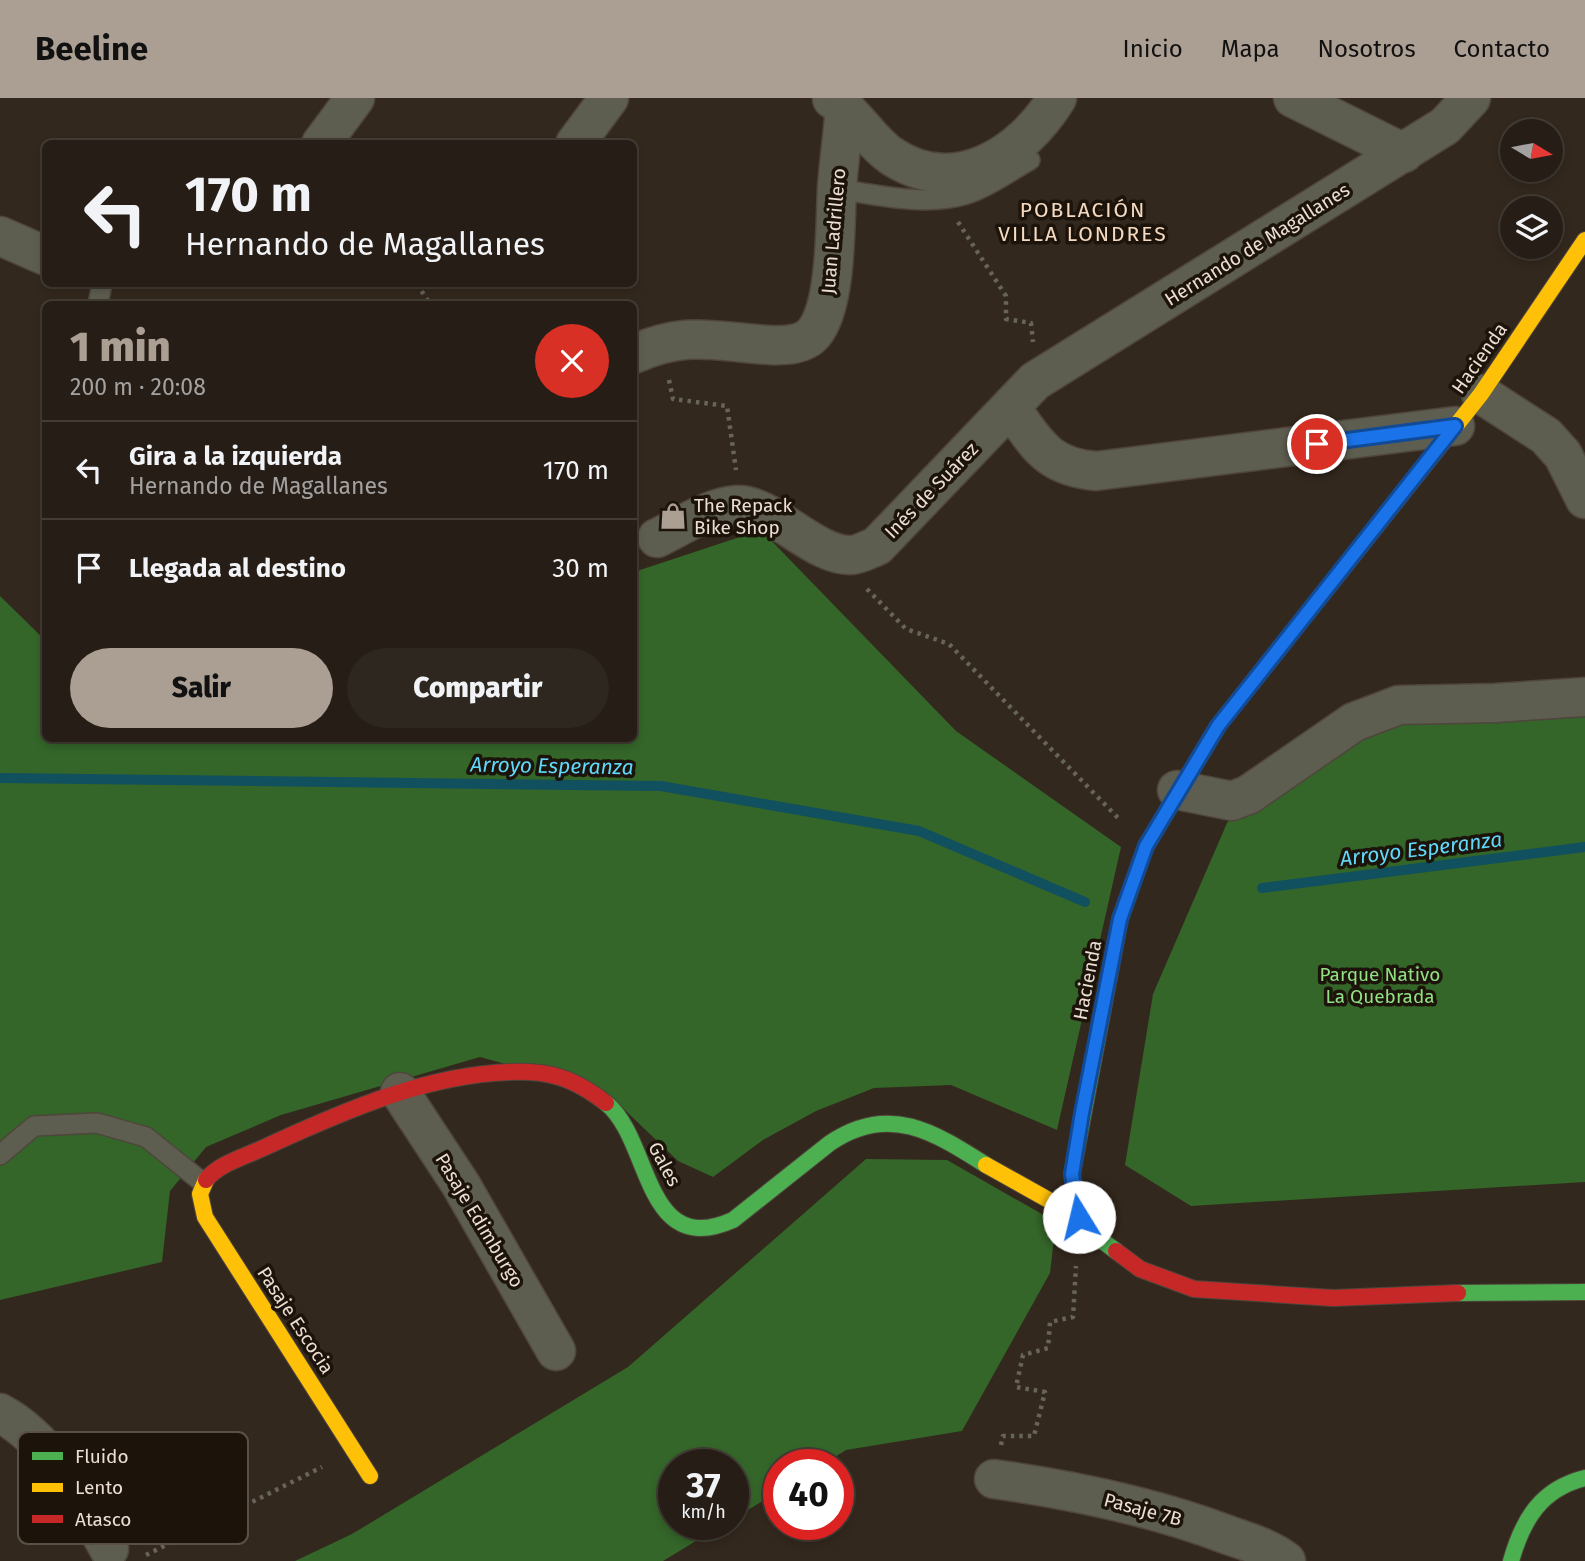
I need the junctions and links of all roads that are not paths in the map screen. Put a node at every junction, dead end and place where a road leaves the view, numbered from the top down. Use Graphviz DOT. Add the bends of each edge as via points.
graph roads {
  1 [pos="355,98"];
  2 [pos="609,98"];
  3 [pos="1057,98"];
  4 [pos="1293,98"];
  5 [pos="1471,98"];
  6 [pos="838,103"];
  7 [pos="324,140"];
  8 [pos="578,140"];
  9 [pos="1404,153"];
  10 [pos="1030,160"];
  11 [pos="837,189"];
  12 [pos="0,236"];
  13 [pos="1585,240"];
  14 [pos="42,254"];
  15 [pos="647,348"];
  16 [pos="1023,394"];
  17 [pos="1481,394"];
  18 [pos="1455,426"];
  19 [pos="1585,499"];
  20 [pos="657,538"];
  21 [pos="1585,697"];
  22 [pos="1177,790"];
  23 [pos="400,1093"];
  24 [pos="0,1155"];
  25 [pos="202,1182"];
  26 [pos="1079,1217"];
  27 [pos="1585,1292"];
  28 [pos="555,1350"];
  29 [pos="0,1413"];
  30 [pos="26,1432"];
  31 [pos="370,1476"];
  32 [pos="993,1479"];
  33 [pos="1584,1484"];
  34 [pos="106,1544"];
  35 [pos="109,1549"];
  36 [pos="1286,1561"];
  37 [pos="1511,1561"];
  1 -- 7 [label="street"];
  2 -- 8 [label="street"];
  3 -- 6 [label="street" via="1041,122 1001,156 979,169 945,173 918,168 889,155"];
  4 -- 9 [label="street"];
  5 -- 9 [label="street, Hernando de Magallanes" via="1445,126"];
  6 -- 11 [label="street, Juan Ladrillero"];
  9 -- 16 [label="street, Hernando de Magallanes"];
  10 -- 11 [label="lane" via="970,193 943,200"];
  11 -- 15 [label="street, Juan Ladrillero" via="824,318 813,336 797,344 771,345 698,337"];
  12 -- 14 [label="street"];
  13 -- 17 [label="street, Hacienda"];
  16 -- 18 [label="street" via="1032,439 1052,459 1071,469 1096,471"];
  16 -- 20 [label="street, Inés de Suárez" via="877,546 851,555 831,551 760,511 740,505 717,509"];
  17 -- 18 [label="street, Hacienda"];
  17 -- 19 [label="street" via="1546,436 1563,455"];
  18 -- 22 [label="street, Hacienda" via="1218,726"];
  21 -- 22 [label="street" via="1399,705 1354,722 1233,801"];
  22 -- 26 [label="street, Hacienda" via="1146,846 1120,919 1072,1174"];
  23 -- 25 [label="street, Gales" via="221,1168"];
  23 -- 26 [label="street, Gales" via="475,1072 537,1072 584,1083 613,1108 653,1191 676,1222 698,1231 719,1227 757,1204 846,1132 904,1124 944,1138"];
  23 -- 28 [label="street, Pasaje Edimburgo" via="461,1185"];
  24 -- 25 [label="lane" via="34,1126 97,1123 146,1137"];
  25 -- 31 [label="street, Pasaje Escocia" via="199,1201 205,1217"];
  26 -- 27 [label="street" via="1097,1237 1140,1269 1194,1289 1333,1298"];
  29 -- 30 [label="street"];
  32 -- 36 [label="street, Pasaje 7B" via="1124,1502 1203,1525"];
  33 -- 37 [label="street" via="1554,1490 1531,1510"];
  34 -- 35 [label="street"];
}
